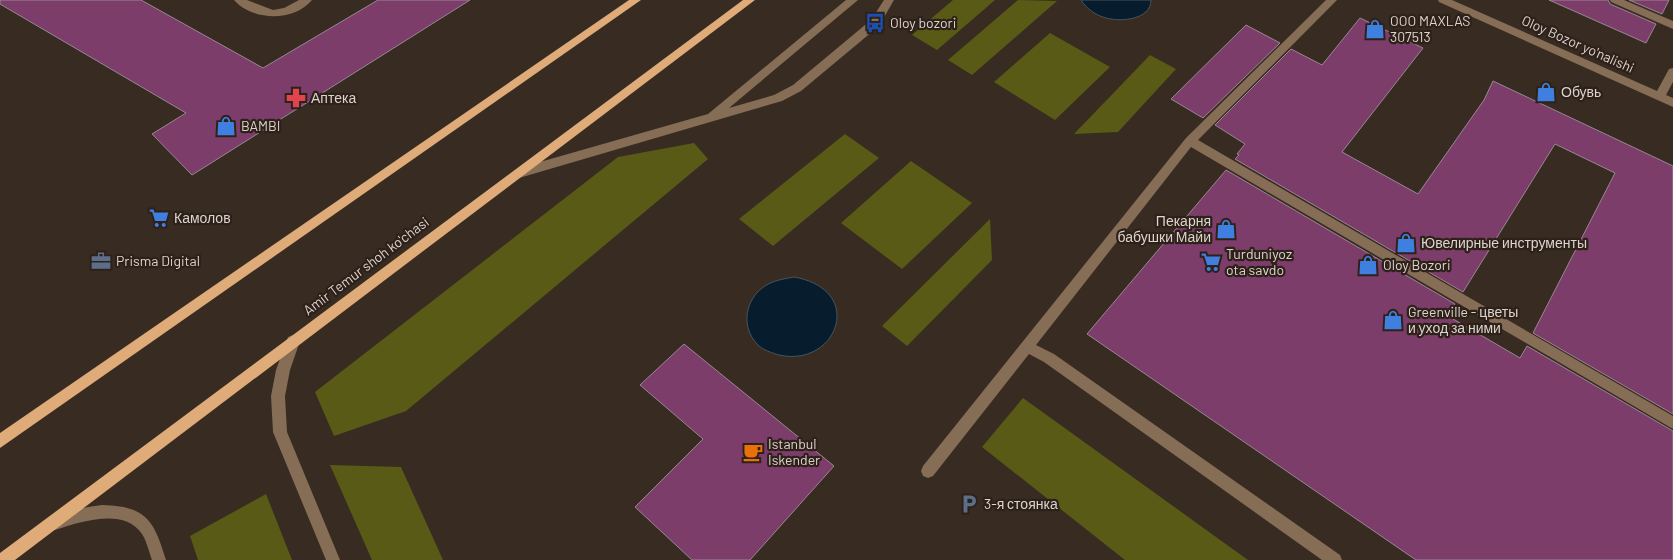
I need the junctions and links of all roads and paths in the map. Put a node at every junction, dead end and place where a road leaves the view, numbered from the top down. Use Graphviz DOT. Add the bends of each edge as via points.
graph roads {
  1 [pos="239,0"];
  2 [pos="307,0"];
  3 [pos="636,0"];
  4 [pos="750,0"];
  5 [pos="853,0"];
  6 [pos="889,0"];
  7 [pos="1332,0"];
  8 [pos="1443,0"];
  9 [pos="1615,0"];
  10 [pos="1673,25"];
  11 [pos="1673,72"];
  12 [pos="1659,97"];
  13 [pos="1673,103"];
  14 [pos="707,120"];
  15 [pos="1190,141"];
  16 [pos="518,173"];
  17 [pos="293,341"];
  18 [pos="1026,346"];
  19 [pos="1673,423"];
  20 [pos="0,441"];
  21 [pos="928,471"];
  22 [pos="50,524"];
  23 [pos="3,560"];
  24 [pos="159,560"];
  25 [pos="332,560"];
  26 [pos="1335,560"];
  1 -- 2 [label="street" via="272,15 284,13"];
  3 -- 20 [label="main road"];
  4 -- 16 [label="main road, Amir Temur shoh ko'chasi"];
  5 -- 14 [label="street"];
  6 -- 14 [label="street" via="875,23 797,88 778,98"];
  7 -- 15 [label="street"];
  8 -- 12 [label="street, Oloy Bozor yo'nalishi"];
  9 -- 10 [label="street"];
  11 -- 12 [label="street"];
  12 -- 13 [label="street, Oloy Bozor yo'nalishi"];
  14 -- 16 [label="street"];
  15 -- 18 [label="street"];
  15 -- 19 [label="street"];
  16 -- 17 [label="main road, Amir Temur shoh ko'chasi"];
  17 -- 22 [label="main road, Amir Temur shoh ko'chasi"];
  17 -- 25 [label="street" via="278,396 280,432"];
  18 -- 21 [label="street"];
  18 -- 26 [label="street" via="1049,358"];
  22 -- 23 [label="main road, Amir Temur shoh ko'chasi"];
  22 -- 24 [label="street" via="81,515 123,514 144,526 152,537"];
}
